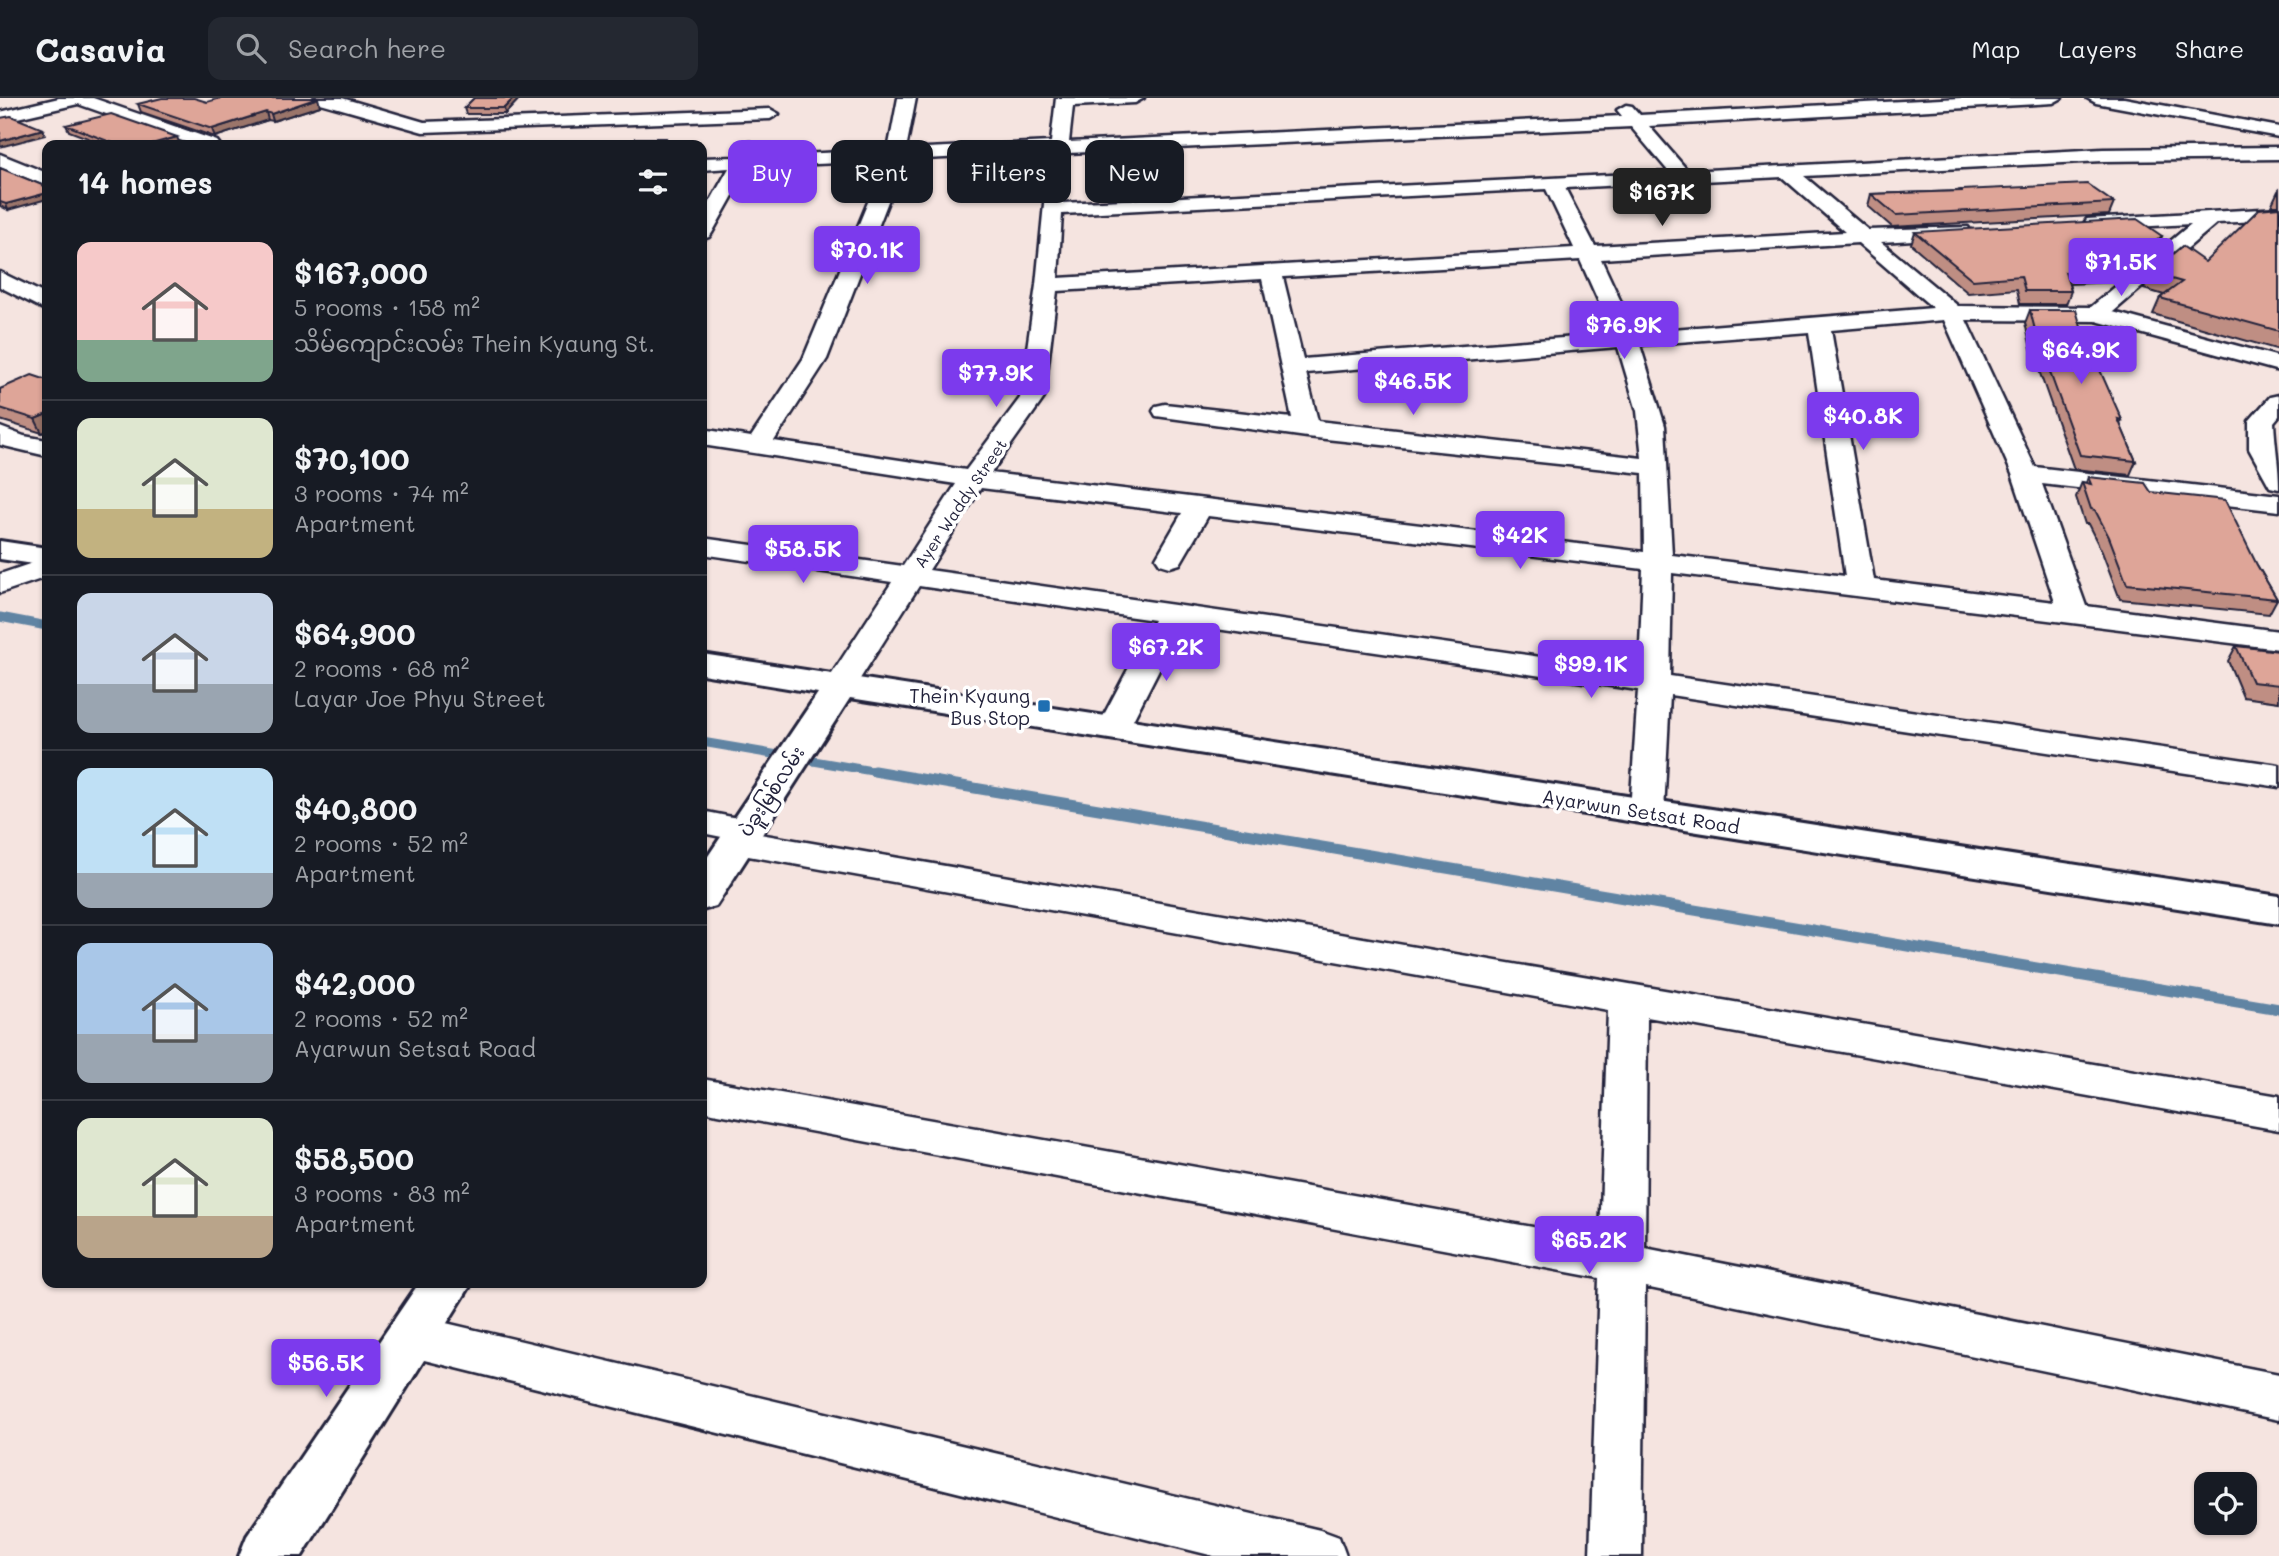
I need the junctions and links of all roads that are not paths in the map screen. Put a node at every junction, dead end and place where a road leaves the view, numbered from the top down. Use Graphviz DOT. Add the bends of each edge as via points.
graph roads {
  1 [pos="79,98"];
  2 [pos="323,98"];
  3 [pos="907,98"];
  4 [pos="1135,98"];
  5 [pos="1614,98"];
  6 [pos="2053,98"];
  7 [pos="2096,98"];
  8 [pos="1065,99"];
  9 [pos="774,106"];
  10 [pos="0,117"];
  11 [pos="1636,121"];
  12 [pos="2279,132"];
  13 [pos="197,140"];
  14 [pos="755,140"];
  15 [pos="899,140"];
  16 [pos="1059,140"];
  17 [pos="1071,147"];
  18 [pos="2279,153"];
  19 [pos="0,160"];
  20 [pos="728,163"];
  21 [pos="707,164"];
  22 [pos="1785,170"];
  23 [pos="1683,176"];
  24 [pos="42,178"];
  25 [pos="1553,183"];
  26 [pos="728,185"];
  27 [pos="877,203"];
  28 [pos="1053,203"];
  29 [pos="1052,209"];
  30 [pos="2279,214"];
  31 [pos="2213,216"];
  32 [pos="707,220"];
  33 [pos="2074,225"];
  34 [pos="1977,230"];
  35 [pos="1866,237"];
  36 [pos="1587,254"];
  37 [pos="1272,274"];
  38 [pos="0,278"];
  39 [pos="42,282"];
  40 [pos="1047,285"];
  41 [pos="10,292"];
  42 [pos="42,302"];
  43 [pos="1952,313"];
  44 [pos="2097,314"];
  45 [pos="1819,323"];
  46 [pos="1626,339"];
  47 [pos="2279,364"];
  48 [pos="1293,367"];
  49 [pos="2279,402"];
  50 [pos="1165,411"];
  51 [pos="1307,429"];
  52 [pos="0,435"];
  53 [pos="707,437"];
  54 [pos="758,446"];
  55 [pos="42,447"];
  56 [pos="1656,467"];
  57 [pos="2025,474"];
  58 [pos="973,480"];
  59 [pos="2279,481"];
  60 [pos="2279,503"];
  61 [pos="1199,507"];
  62 [pos="707,547"];
  63 [pos="0,550"];
  64 [pos="42,556"];
  65 [pos="1170,558"];
  66 [pos="1658,563"];
  67 [pos="42,569"];
  68 [pos="911,576"];
  69 [pos="0,584"];
  70 [pos="1861,588"];
  71 [pos="2074,613"];
  72 [pos="1172,615"];
  73 [pos="2279,640"];
  74 [pos="707,665"];
  75 [pos="1655,683"];
  76 [pos="840,686"];
  77 [pos="1113,728"];
  78 [pos="2279,776"];
  79 [pos="1647,812"];
  80 [pos="707,824"];
  81 [pos="741,836"];
  82 [pos="707,888"];
  83 [pos="2279,911"];
  84 [pos="1628,999"];
  85 [pos="707,1095"];
  86 [pos="2279,1113"];
  87 [pos="1622,1263"];
  88 [pos="444,1288"];
  89 [pos="412,1336"];
  90 [pos="2279,1396"];
  91 [pos="268,1556"];
  92 [pos="1320,1556"];
  93 [pos="1616,1556"];
  1 -- 10 [label="street"];
  1 -- 13 [label="street"];
  2 -- 9 [label="street" via="424,127"];
  3 -- 15 [label="street"];
  4 -- 8 [label="street"];
  5 -- 11 [label="street"];
  6 -- 11 [label="street"];
  7 -- 12 [label="street"];
  8 -- 16 [label="street, Ayer Waddy Street"];
  9 -- 14 [label="street"];
  11 -- 17 [label="street"];
  11 -- 23 [label="street"];
  18 -- 22 [label="street" via="2103,155"];
  19 -- 24 [label="street"];
  20 -- 21 [label="street"];
  22 -- 23 [label="street"];
  22 -- 35 [label="street"];
  23 -- 25 [label="street"];
  25 -- 29 [label="street"];
  25 -- 36 [label="street"];
  26 -- 32 [label="street"];
  27 -- 54 [label="street" via="815,359"];
  28 -- 29 [label="street, Ayer Waddy Street"];
  29 -- 40 [label="street, Ayer Waddy Street"];
  30 -- 31 [label="street"];
  31 -- 33 [label="street"];
  31 -- 44 [label="street"];
  34 -- 35 [label="street"];
  35 -- 36 [label="street"];
  35 -- 43 [label="street"];
  36 -- 37 [label="street"];
  36 -- 46 [label="street"];
  37 -- 40 [label="street"];
  37 -- 48 [label="street"];
  38 -- 41 [label="street"];
  39 -- 41 [label="street"];
  40 -- 58 [label="street, Ayer Waddy Street" via="1032,398"];
  41 -- 42 [label="street"];
  43 -- 44 [label="street"];
  43 -- 45 [label="street"];
  43 -- 57 [label="street"];
  44 -- 47 [label="street"];
  45 -- 46 [label="street"];
  45 -- 70 [label="street"];
  46 -- 48 [label="street"];
  46 -- 56 [label="street" via="1646,397"];
  48 -- 51 [label="street"];
  49 -- 59 [label="street" via="2261,421 2262,449"];
  50 -- 51 [label="street"];
  51 -- 56 [label="street"];
  52 -- 55 [label="street"];
  53 -- 54 [label="street"];
  54 -- 58 [label="street"];
  56 -- 66 [label="street"];
  57 -- 60 [label="street"];
  57 -- 71 [label="street"];
  58 -- 61 [label="street"];
  58 -- 68 [label="street, Ayer Waddy Street"];
  61 -- 65 [label="street"];
  61 -- 66 [label="street"];
  62 -- 68 [label="street"];
  63 -- 64 [label="main road"];
  66 -- 70 [label="street"];
  66 -- 75 [label="street"];
  67 -- 69 [label="street"];
  68 -- 72 [label="street"];
  68 -- 76 [label="street, Ayer Waddy Street"];
  70 -- 71 [label="street"];
  71 -- 73 [label="street"];
  72 -- 75 [label="street"];
  72 -- 77 [label="street"];
  74 -- 76 [label="main road, Ayarwun Setsat Road"];
  75 -- 78 [label="street"];
  75 -- 79 [label="street"];
  76 -- 77 [label="main road, Ayarwun Setsat Road"];
  76 -- 81 [label="main road, ပဲခူးမြစ်လမ်း"];
  77 -- 79 [label="main road, Ayarwun Setsat Road"];
  79 -- 83 [label="main road, Ayarwun Setsat Road"];
  80 -- 81 [label="street"];
  81 -- 82 [label="main road, ပဲခူးမြစ်လမ်း"];
  81 -- 84 [label="street"];
  84 -- 86 [label="street"];
  84 -- 87 [label="street"];
  85 -- 87 [label="street"];
  87 -- 90 [label="street"];
  87 -- 93 [label="street"];
  88 -- 89 [label="main road"];
  89 -- 91 [label="main road"];
  89 -- 92 [label="street"];
}
